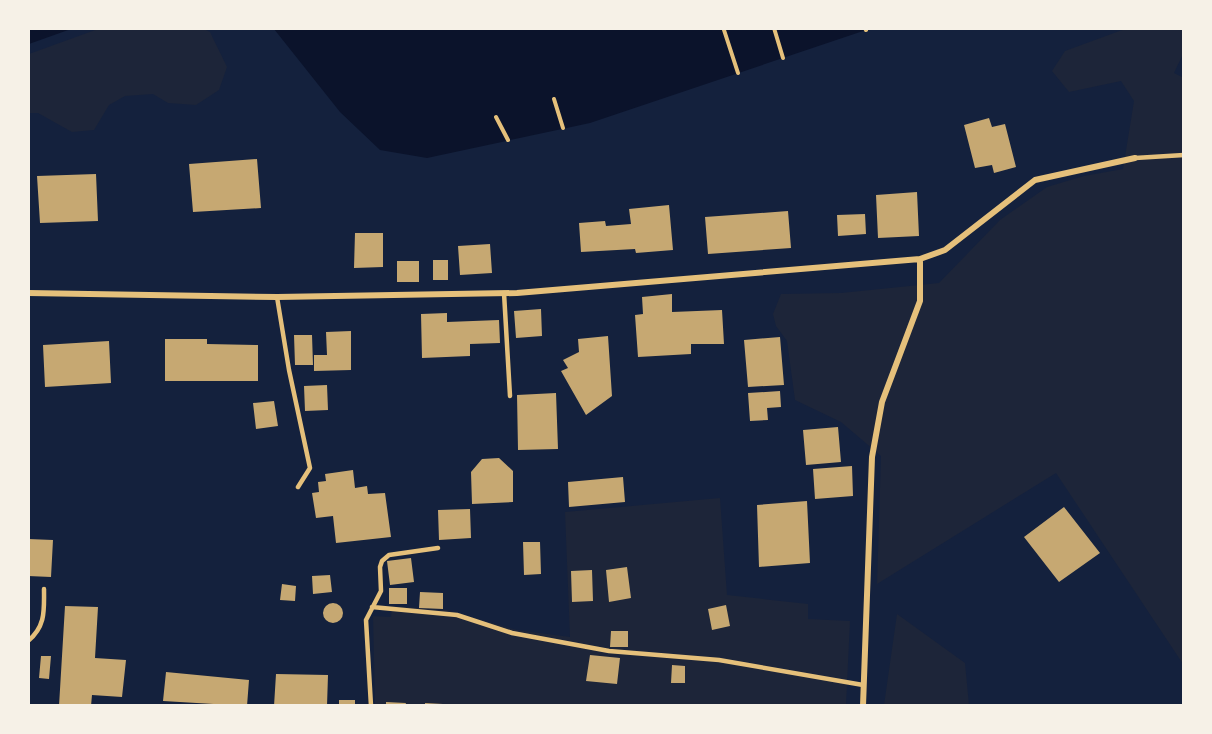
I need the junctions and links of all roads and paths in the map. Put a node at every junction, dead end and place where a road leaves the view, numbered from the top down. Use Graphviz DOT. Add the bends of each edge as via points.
graph roads {
  1 [pos="774,28"];
  2 [pos="724,30"];
  3 [pos="783,58"];
  4 [pos="738,73"];
  5 [pos="554,99"];
  6 [pos="496,117"];
  7 [pos="563,128"];
  8 [pos="508,140"];
  9 [pos="1184,155"];
  10 [pos="1135,158"];
  11 [pos="920,259"];
  12 [pos="28,293"];
  13 [pos="504,293"];
  14 [pos="278,297"];
  15 [pos="510,396"];
  16 [pos="298,487"];
  17 [pos="438,548"];
  18 [pos="44,589"];
  19 [pos="372,607"];
  20 [pos="28,641"];
  21 [pos="864,686"];
  22 [pos="371,705"];
  23 [pos="863,705"];
  1 -- 3 [label="path"];
  2 -- 4 [label="path"];
  5 -- 7 [label="path"];
  6 -- 8 [label="path"];
  9 -- 10 [label="lane"];
  10 -- 11 [label="street" via="1035,180 945,250"];
  11 -- 13 [label="street"];
  11 -- 21 [label="street" via="920,301 882,402 872,457"];
  12 -- 14 [label="street"];
  13 -- 14 [label="street"];
  13 -- 15 [label="lane"];
  14 -- 16 [label="lane" via="310,468"];
  17 -- 19 [label="lane" via="389,555 382,561 381,591"];
  18 -- 20 [label="lane" via="44,620"];
  19 -- 21 [label="lane" via="457,615 512,633 609,651 719,660"];
  19 -- 22 [label="lane" via="366,620"];
  21 -- 23 [label="street"];
}
